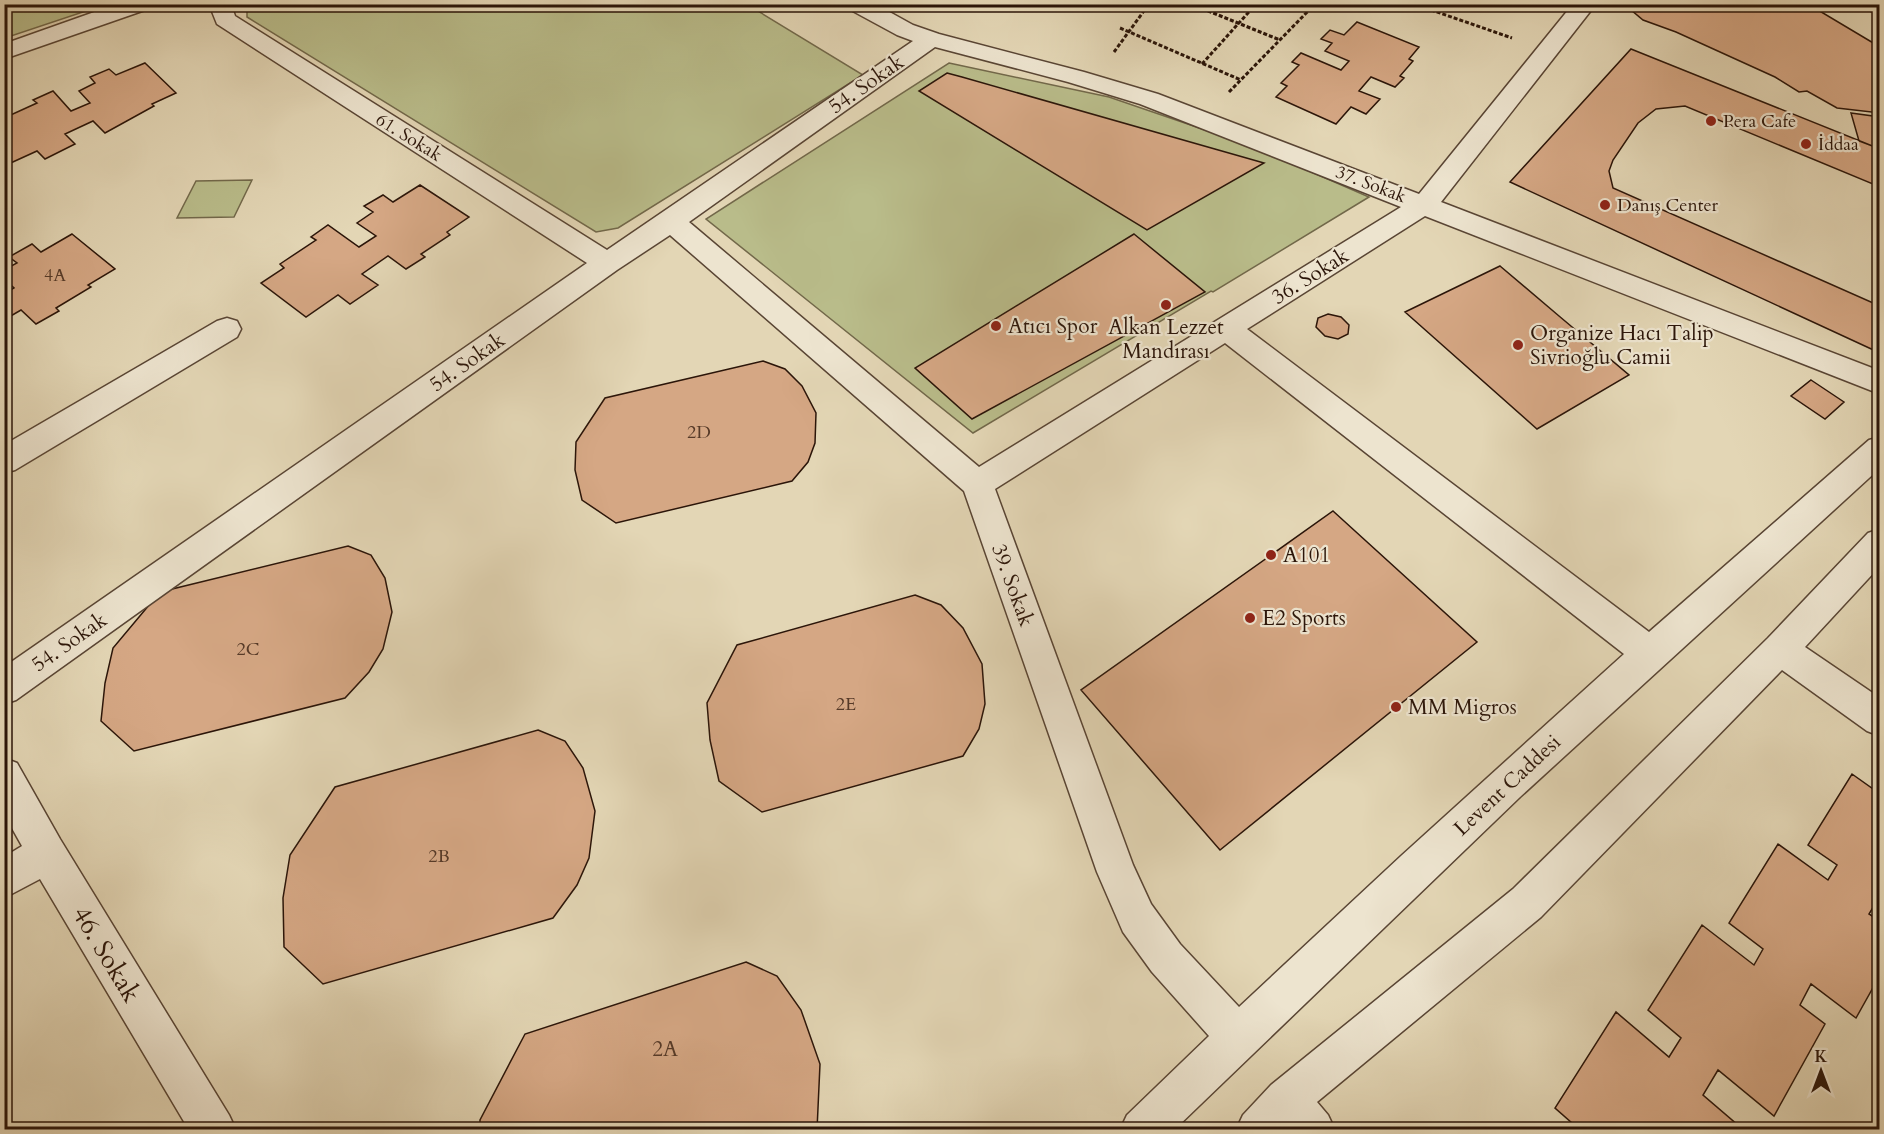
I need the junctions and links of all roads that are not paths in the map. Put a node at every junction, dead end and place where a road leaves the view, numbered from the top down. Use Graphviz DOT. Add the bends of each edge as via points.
graph roads {
  1 [pos="140,4"];
  2 [pos="220,4"];
  3 [pos="857,4"];
  4 [pos="1586,4"];
  5 [pos="1875,4"];
  6 [pos="1880,7"];
  7 [pos="931,39"];
  8 [pos="4,52"];
  9 [pos="1424,205"];
  10 [pos="671,221"];
  11 [pos="607,263"];
  12 [pos="1226,328"];
  13 [pos="227,329"];
  14 [pos="1880,383"];
  15 [pos="1880,449"];
  16 [pos="4,461"];
  17 [pos="977,484"];
  18 [pos="1880,543"];
  19 [pos="1780,649"];
  20 [pos="1649,652"];
  21 [pos="4,688"];
  22 [pos="1880,719"];
  23 [pos="4,776"];
  24 [pos="46,853"];
  25 [pos="4,879"];
  26 [pos="1238,1036"];
  27 [pos="1286,1120"];
  28 [pos="214,1130"];
  29 [pos="1142,1130"];
  1 -- 8 [label="street"];
  2 -- 11 [label="street, 61. Sokak" via="225,19"];
  3 -- 7 [label="street, 37. Sokak"];
  4 -- 9 [label="street, 36. Sokak"];
  5 -- 6 [label="street"];
  7 -- 9 [label="street, 37. Sokak" via="1149,99"];
  7 -- 10 [label="street, 54. Sokak"];
  9 -- 12 [label="street, 36. Sokak"];
  9 -- 14 [label="street, 37. Sokak"];
  10 -- 11 [label="street, 54. Sokak"];
  10 -- 17 [label="street, 39. Sokak"];
  11 -- 21 [label="street, 54. Sokak"];
  12 -- 17 [label="street, 36. Sokak"];
  12 -- 20 [label="street"];
  13 -- 16 [label="street"];
  15 -- 20 [label="street, Levent Caddesi"];
  17 -- 26 [label="street, 39. Sokak" via="1116,872 1137,918 1166,958"];
  18 -- 19 [label="street"];
  19 -- 22 [label="street"];
  19 -- 27 [label="street" via="1527,903"];
  20 -- 26 [label="street, Levent Caddesi"];
  23 -- 24 [label="street, 46. Sokak"];
  24 -- 25 [label="street"];
  24 -- 28 [label="street, 46. Sokak"];
  26 -- 29 [label="street, Levent Caddesi"];
}
